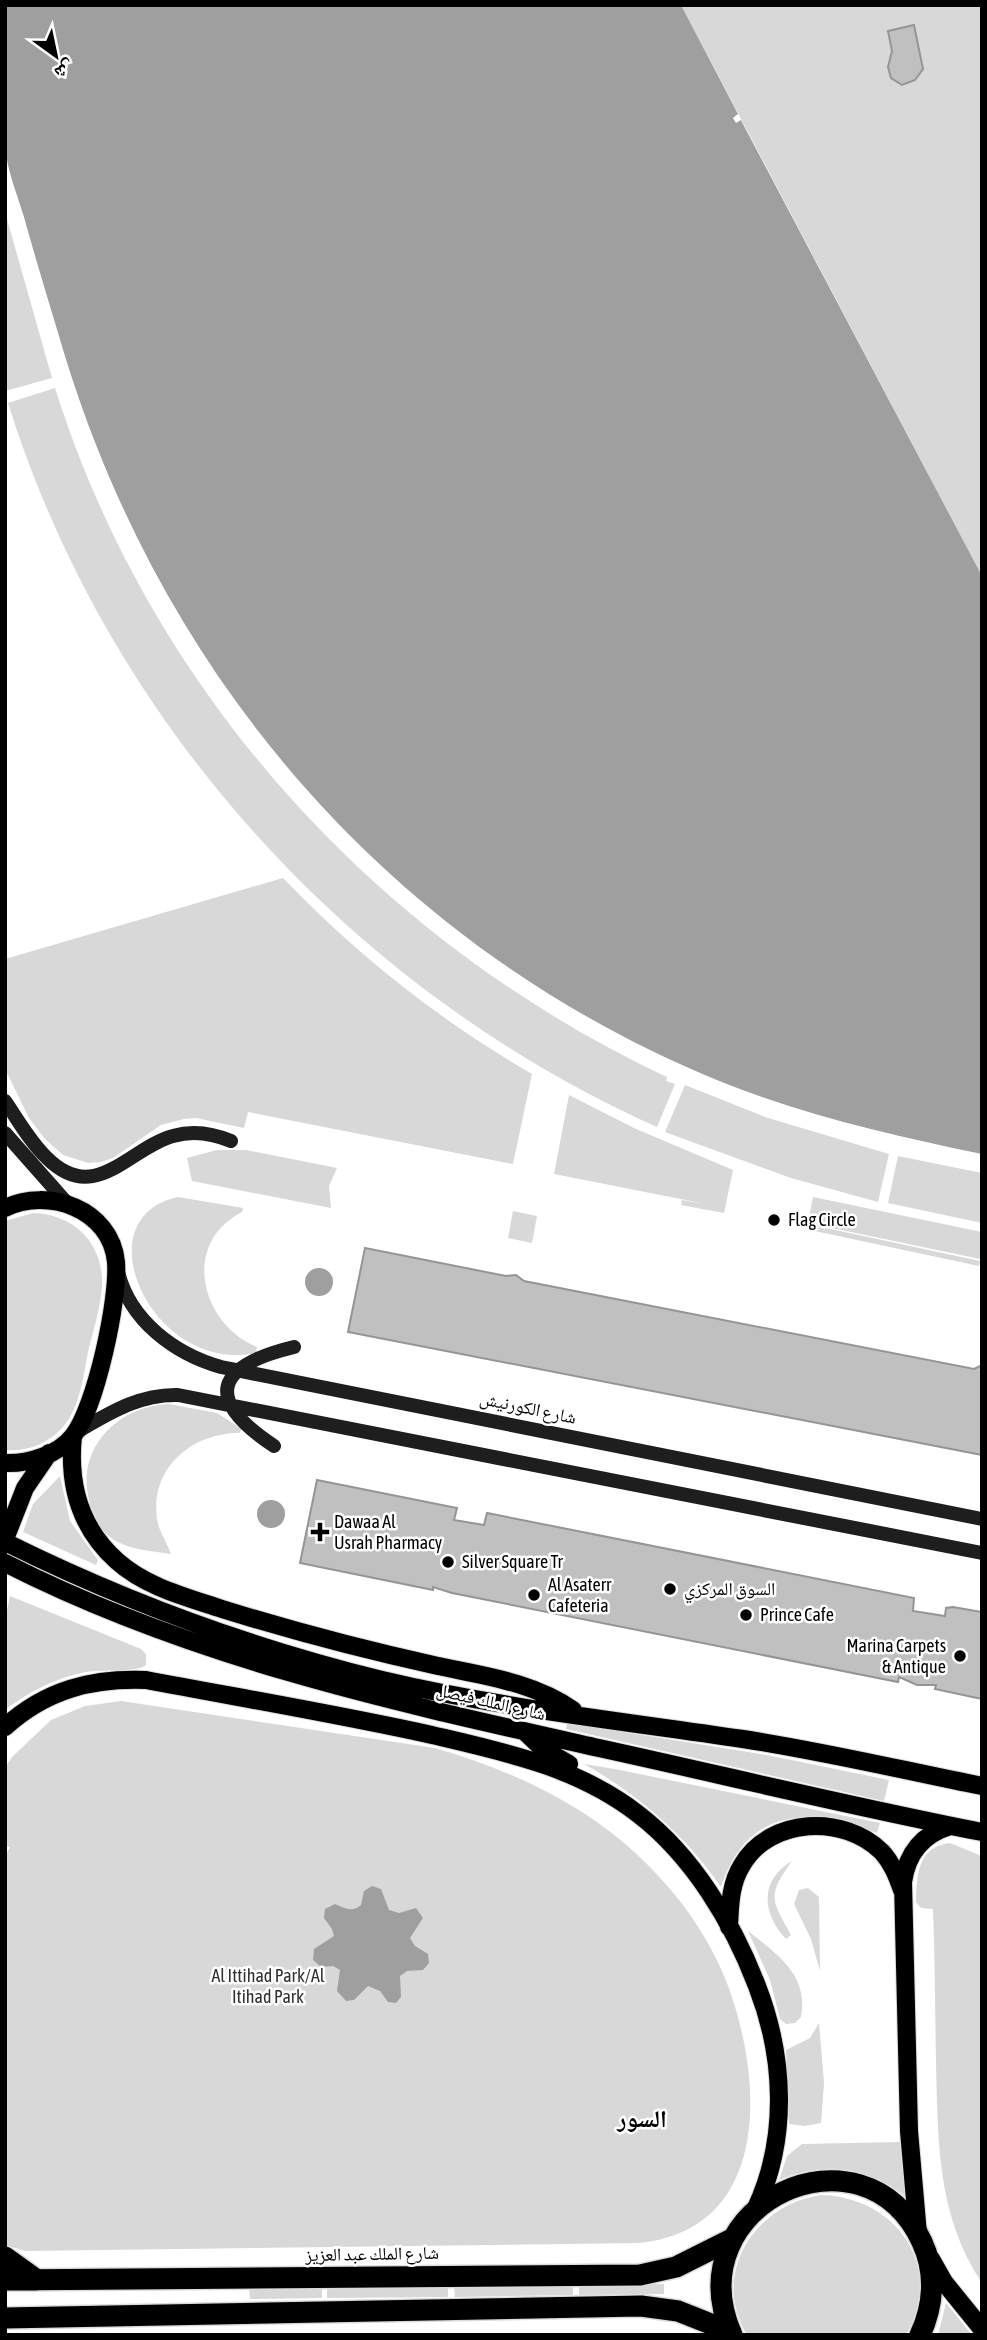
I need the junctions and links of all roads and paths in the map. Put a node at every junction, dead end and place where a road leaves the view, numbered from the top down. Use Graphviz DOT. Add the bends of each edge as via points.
graph roads {
  1 [pos="5,1101"];
  2 [pos="5,1133"];
  3 [pos="231,1141"];
  4 [pos="66,1202"];
  5 [pos="5,1208"];
  6 [pos="116,1262"];
  7 [pos="294,1347"];
  8 [pos="236,1370"];
  9 [pos="228,1402"];
  10 [pos="73,1435"];
  11 [pos="274,1446"];
  12 [pos="49,1454"];
  13 [pos="5,1463"];
  14 [pos="982,1518"];
  15 [pos="5,1540"];
  16 [pos="982,1553"];
  17 [pos="5,1563"];
  18 [pos="579,1714"];
  19 [pos="386,1724"];
  20 [pos="5,1727"];
  21 [pos="504,1727"];
  22 [pos="524,1731"];
  23 [pos="982,1786"];
  24 [pos="597,1788"];
  25 [pos="950,1826"];
  26 [pos="982,1832"];
  27 [pos="904,1893"];
  28 [pos="729,1927"];
  29 [pos="756,2208"];
  30 [pos="732,2239"];
  31 [pos="922,2242"];
  32 [pos="5,2257"];
  33 [pos="5,2280"];
  34 [pos="37,2280"];
  35 [pos="5,2318"];
  36 [pos="34,2318"];
  37 [pos="982,2329"];
  38 [pos="732,2334"];
  39 [pos="7,2335"];
  40 [pos="920,2335"];
  1 -- 3 [label="main road" via="46,1158 75,1174 108,1173 160,1141 183,1133 208,1133"];
  2 -- 4 [label="main road"];
  4 -- 5 [label="main road" via="35,1199"];
  4 -- 6 [label="main road" via="101,1227"];
  6 -- 8 [label="main road, شارع الكورنيش" via="133,1305 159,1335 191,1357"];
  6 -- 10 [label="main road" via="104,1350"];
  7 -- 8 [label="main road"];
  8 -- 9 [label="main road" via="226,1387"];
  8 -- 14 [label="main road, شارع الكورنيش"];
  9 -- 10 [label="main road" via="178,1395 143,1398"];
  9 -- 11 [label="main road" via="248,1426"];
  9 -- 16 [label="main road"];
  10 -- 12 [label="main road"];
  10 -- 18 [label="main road" via="72,1476 82,1514 104,1548 143,1579 312,1636 529,1687"];
  12 -- 13 [label="main road"];
  12 -- 15 [label="main road" via="25,1488"];
  15 -- 18 [label="main road, شارع الملك فيصل" via="105,1589 196,1625 337,1668 433,1691"];
  17 -- 21 [label="main road, شارع الملك فيصل" via="95,1606 262,1667"];
  18 -- 23 [label="main road, شارع الملك فيصل" via="747,1740"];
  19 -- 20 [label="main road" via="146,1680 112,1679 79,1684 48,1696"];
  19 -- 21 [label="main road" via="402,1720 471,1731"];
  19 -- 24 [label="main road" via="511,1753"];
  21 -- 22 [label="main road, شارع الملك فيصل"];
  22 -- 24 [label="main road"];
  22 -- 25 [label="main road, شارع الملك فيصل"];
  24 -- 28 [label="main road" via="636,1812 671,1843"];
  25 -- 26 [label="main road, شارع الملك فيصل"];
  25 -- 27 [label="main road" via="934,1832 914,1850 905,1870"];
  27 -- 28 [label="main road" via="888,1859 865,1839 828,1827 790,1829 758,1845 743,1864 733,1886"];
  27 -- 31 [label="main road" via="909,2130"];
  28 -- 29 [label="main road" via="760,1992 776,2065 778,2140"];
  29 -- 30 [label="highway"];
  29 -- 31 [label="highway" via="803,2183 844,2182 881,2196 902,2213"];
  30 -- 34 [label="highway, شارع الملك عبد العزيز" via="676,2267 640,2275"];
  30 -- 38 [label="highway" via="723,2265 721,2292"];
  31 -- 37 [label="main road" via="944,2282"];
  31 -- 40 [label="highway" via="932,2294"];
  32 -- 34 [label="highway"];
  33 -- 34 [label="highway, شارع الملك عبد العزيز"];
  35 -- 36 [label="highway"];
  36 -- 38 [label="highway" via="640,2306 678,2311"];
  36 -- 39 [label="highway"];
}
